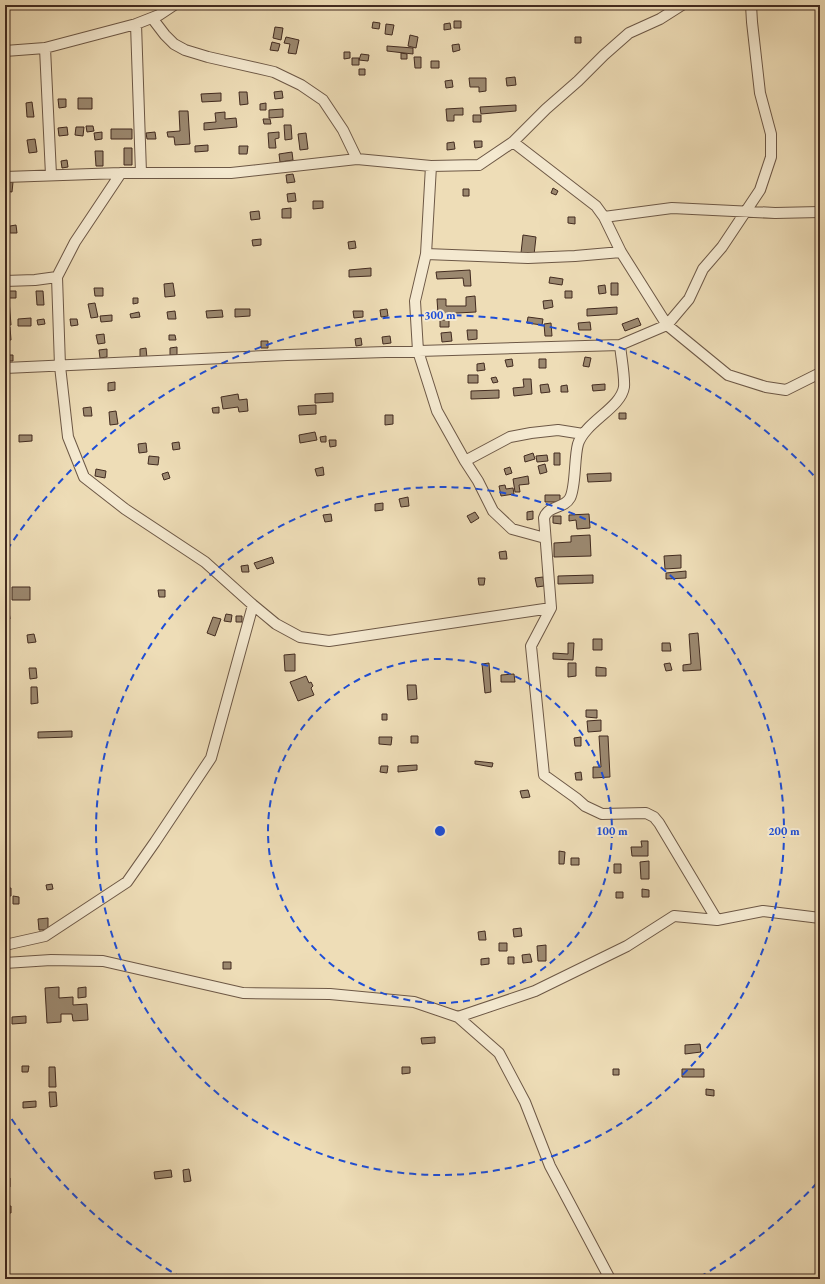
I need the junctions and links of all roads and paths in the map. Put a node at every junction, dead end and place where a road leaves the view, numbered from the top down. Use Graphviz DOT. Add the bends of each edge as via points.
graph roads {
  1 [pos="174,5"];
  2 [pos="682,5"];
  3 [pos="751,5"];
  4 [pos="152,18"];
  5 [pos="136,24"];
  6 [pos="45,48"];
  7 [pos="5,51"];
  8 [pos="514,142"];
  9 [pos="357,159"];
  10 [pos="431,166"];
  11 [pos="141,172"];
  12 [pos="121,173"];
  13 [pos="51,176"];
  14 [pos="5,177"];
  15 [pos="747,211"];
  16 [pos="820,212"];
  17 [pos="604,217"];
  18 [pos="621,252"];
  19 [pos="426,254"];
  20 [pos="57,277"];
  21 [pos="5,281"];
  22 [pos="667,325"];
  23 [pos="620,344"];
  24 [pos="418,351"];
  25 [pos="60,366"];
  26 [pos="5,368"];
  27 [pos="820,372"];
  28 [pos="583,434"];
  29 [pos="465,461"];
  30 [pos="545,538"];
  31 [pos="253,605"];
  32 [pos="551,608"];
  33 [pos="820,918"];
  34 [pos="717,920"];
  35 [pos="5,945"];
  36 [pos="5,963"];
  37 [pos="458,1017"];
  38 [pos="610,1279"];
  1 -- 4 [label="street"];
  2 -- 8 [label="street" via="660,19 629,33"];
  3 -- 15 [label="street" via="760,93 771,134 771,157 760,190"];
  4 -- 5 [label="street"];
  4 -- 9 [label="street" via="174,44 185,50 274,72 301,85 323,100 343,130"];
  5 -- 6 [label="street"];
  5 -- 11 [label="street"];
  6 -- 7 [label="street"];
  6 -- 13 [label="street"];
  8 -- 10 [label="street" via="479,165"];
  8 -- 17 [label="street" via="596,206"];
  9 -- 10 [label="street"];
  9 -- 11 [label="street" via="231,173"];
  10 -- 19 [label="street"];
  11 -- 12 [label="street"];
  12 -- 13 [label="street"];
  12 -- 20 [label="street" via="75,242"];
  13 -- 14 [label="street"];
  15 -- 16 [label="street"];
  15 -- 17 [label="street" via="672,208"];
  15 -- 22 [label="street" via="703,269 689,299"];
  17 -- 18 [label="street"];
  18 -- 19 [label="street" via="528,258"];
  18 -- 22 [label="street"];
  19 -- 24 [label="street" via="415,301"];
  20 -- 21 [label="street"];
  20 -- 25 [label="street"];
  22 -- 23 [label="street"];
  22 -- 27 [label="street" via="728,374 766,387 786,390"];
  23 -- 24 [label="street"];
  23 -- 28 [label="street" via="624,388 619,399"];
  24 -- 25 [label="street"];
  24 -- 29 [label="street" via="437,411"];
  25 -- 26 [label="street"];
  25 -- 31 [label="street" via="68,437 84,477 125,509 205,562"];
  28 -- 29 [label="street" via="558,430 510,437"];
  28 -- 30 [label="street" via="578,445 570,498 545,514"];
  29 -- 30 [label="street" via="494,511 512,529"];
  30 -- 32 [label="street"];
  31 -- 32 [label="street" via="276,624 300,637 329,641"];
  31 -- 35 [label="street" via="211,758 126,882 45,936"];
  32 -- 34 [label="street" via="531,646 544,775 585,806 602,814 646,813 654,817"];
  33 -- 34 [label="street" via="763,912"];
  34 -- 37 [label="street" via="674,916 627,946 535,991"];
  36 -- 37 [label="street" via="51,960 103,961 243,993 330,994 414,1002"];
  37 -- 38 [label="street" via="499,1053 525,1102 550,1166"];
}
